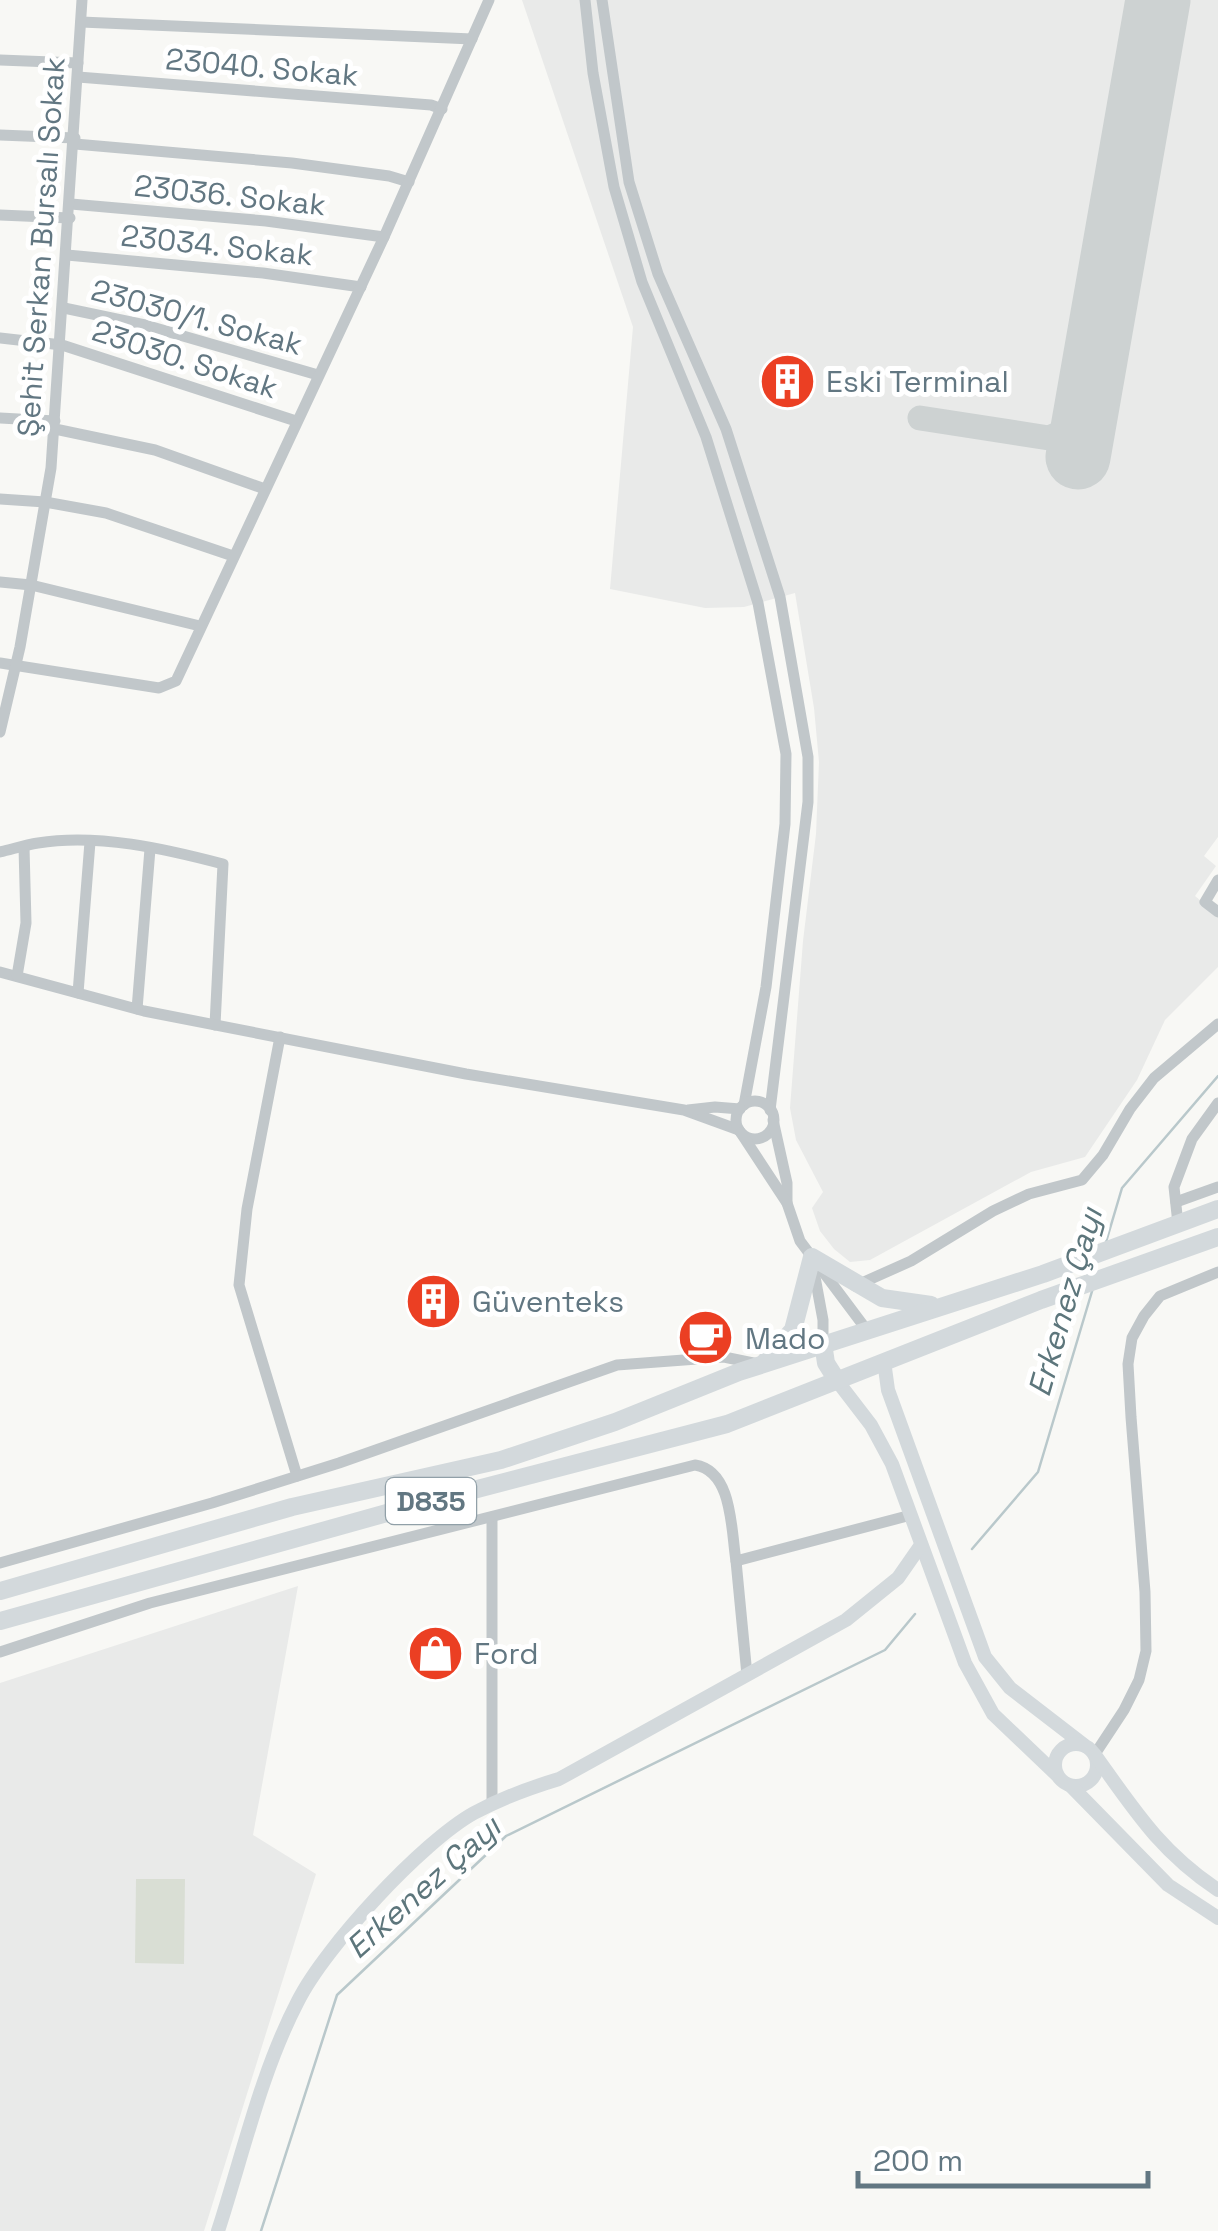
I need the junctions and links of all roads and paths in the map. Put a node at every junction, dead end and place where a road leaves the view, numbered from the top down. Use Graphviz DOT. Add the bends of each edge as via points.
graph roads {
  1 [pos="82,0"];
  2 [pos="489,0"];
  3 [pos="585,0"];
  4 [pos="602,0"];
  5 [pos="81,22"];
  6 [pos="472,39"];
  7 [pos="0,60"];
  8 [pos="78,70"];
  9 [pos="442,109"];
  10 [pos="0,135"];
  11 [pos="75,141"];
  12 [pos="409,182"];
  13 [pos="70,204"];
  14 [pos="0,215"];
  15 [pos="70,218"];
  16 [pos="384,237"];
  17 [pos="67,254"];
  18 [pos="360,287"];
  19 [pos="64,308"];
  20 [pos="0,338"];
  21 [pos="61,345"];
  22 [pos="318,374"];
  23 [pos="0,418"];
  24 [pos="721,419"];
  25 [pos="296,421"];
  26 [pos="55,425"];
  27 [pos="702,427"];
  28 [pos="265,489"];
  29 [pos="0,499"];
  30 [pos="46,502"];
  31 [pos="233,556"];
  32 [pos="0,582"];
  33 [pos="31,586"];
  34 [pos="200,626"];
  35 [pos="0,663"];
  36 [pos="16,665"];
  37 [pos="1,727"];
  38 [pos="90,842"];
  39 [pos="24,847"];
  40 [pos="150,849"];
  41 [pos="0,852"];
  42 [pos="1218,880"];
  43 [pos="1218,912"];
  44 [pos="0,972"];
  45 [pos="18,976"];
  46 [pos="78,993"];
  47 [pos="137,1009"];
  48 [pos="1218,1024"];
  49 [pos="216,1025"];
  50 [pos="280,1038"];
  51 [pos="1218,1104"];
  52 [pos="742,1107"];
  53 [pos="684,1110"];
  54 [pos="772,1115"];
  55 [pos="740,1132"];
  56 [pos="1218,1187"];
  57 [pos="1176,1202"];
  58 [pos="787,1203"];
  59 [pos="1218,1209"];
  60 [pos="1178,1224"];
  61 [pos="1214,1241"];
  62 [pos="812,1257"];
  63 [pos="1218,1272"];
  64 [pos="855,1286"];
  65 [pos="941,1305"];
  66 [pos="866,1329"];
  67 [pos="823,1343"];
  68 [pos="884,1361"];
  69 [pos="764,1365"];
  70 [pos="838,1382"];
  71 [pos="297,1476"];
  72 [pos="911,1516"];
  73 [pos="492,1517"];
  74 [pos="922,1545"];
  75 [pos="736,1561"];
  76 [pos="0,1564"];
  77 [pos="0,1591"];
  78 [pos="0,1622"];
  79 [pos="0,1652"];
  80 [pos="747,1676"];
  81 [pos="1090,1750"];
  82 [pos="1057,1775"];
  83 [pos="1071,1786"];
  84 [pos="492,1805"];
  85 [pos="1218,1890"];
  86 [pos="1218,1918"];
  87 [pos="218,2231"];
  1 -- 5 [label="street, Şehit Serkan Bursalı Sokak"];
  2 -- 6 [label="street"];
  3 -- 27 [label="street" via="614,186 642,282"];
  4 -- 24 [label="street" via="629,182 658,274"];
  5 -- 6 [label="street"];
  5 -- 8 [label="street, Şehit Serkan Bursalı Sokak"];
  6 -- 9 [label="street"];
  7 -- 8 [label="street, 23040. Sokak"];
  8 -- 9 [label="street, 23040. Sokak"];
  8 -- 11 [label="street, Şehit Serkan Bursalı Sokak"];
  9 -- 12 [label="street"];
  10 -- 11 [label="street"];
  11 -- 12 [label="street"];
  11 -- 13 [label="street, Şehit Serkan Bursalı Sokak"];
  12 -- 16 [label="street"];
  13 -- 15 [label="street, Şehit Serkan Bursalı Sokak"];
  13 -- 16 [label="street, 23036. Sokak"];
  14 -- 15 [label="street"];
  15 -- 17 [label="street, Şehit Serkan Bursalı Sokak"];
  16 -- 18 [label="street"];
  17 -- 18 [label="street, 23034. Sokak"];
  17 -- 19 [label="street, Şehit Serkan Bursalı Sokak"];
  18 -- 22 [label="street"];
  19 -- 21 [label="street, Şehit Serkan Bursalı Sokak"];
  19 -- 22 [label="street, 23030/1. Sokak"];
  20 -- 21 [label="street, 23030. Sokak"];
  21 -- 25 [label="street, 23030. Sokak"];
  21 -- 26 [label="street, Şehit Serkan Bursalı Sokak"];
  22 -- 25 [label="street"];
  23 -- 26 [label="street"];
  24 -- 27 [label="street"];
  24 -- 54 [label="street" via="780,597 808,757"];
  25 -- 28 [label="street"];
  26 -- 28 [label="street" via="156,450"];
  26 -- 30 [label="street, Şehit Serkan Bursalı Sokak"];
  27 -- 52 [label="street" via="764,626 786,754 766,987"];
  28 -- 31 [label="street"];
  29 -- 30 [label="street"];
  30 -- 31 [label="street" via="106,513"];
  30 -- 33 [label="street, Şehit Serkan Bursalı Sokak"];
  31 -- 34 [label="street"];
  32 -- 33 [label="street"];
  33 -- 34 [label="street"];
  33 -- 36 [label="street, Şehit Serkan Bursalı Sokak"];
  34 -- 36 [label="street" via="176,680 160,688"];
  35 -- 36 [label="street"];
  36 -- 37 [label="street, Şehit Serkan Bursalı Sokak"];
  38 -- 39 [label="street"];
  38 -- 40 [label="street"];
  38 -- 46 [label="street"];
  39 -- 41 [label="street"];
  39 -- 45 [label="street" via="26,923"];
  40 -- 47 [label="street"];
  40 -- 49 [label="street" via="223,864"];
  42 -- 43 [label="street" via="1205,902"];
  44 -- 45 [label="street"];
  45 -- 46 [label="street"];
  46 -- 47 [label="street"];
  47 -- 49 [label="street"];
  48 -- 64 [label="street" via="1154,1078 1082,1180 992,1211"];
  49 -- 50 [label="street"];
  50 -- 53 [label="street"];
  50 -- 71 [label="street" via="239,1285"];
  51 -- 57 [label="street" via="1187,1151 1174,1187"];
  52 -- 53 [label="street"];
  52 -- 54 [label="street" via="761,1102"];
  52 -- 55 [label="street"];
  53 -- 55 [label="street"];
  54 -- 55 [label="street" via="769,1132 759,1138"];
  54 -- 58 [label="street"];
  55 -- 58 [label="street"];
  56 -- 57 [label="street"];
  57 -- 60 [label="street"];
  58 -- 62 [label="street"];
  59 -- 60 [label="highway, D835"];
  60 -- 65 [label="highway, D835"];
  61 -- 68 [label="highway, D835" via="1147,1260"];
  62 -- 64 [label="highway"];
  62 -- 66 [label="street"];
  62 -- 67 [label="street"];
  62 -- 69 [label="highway" via="794,1330"];
  63 -- 81 [label="street" via="1160,1296 1132,1338 1130,1416 1146,1651 1139,1680 1114,1725"];
  64 -- 65 [label="highway" via="882,1298"];
  65 -- 66 [label="highway, D835"];
  66 -- 67 [label="highway, D835"];
  66 -- 68 [label="highway"];
  67 -- 69 [label="highway, D835"];
  67 -- 70 [label="highway"];
  68 -- 70 [label="highway, D835"];
  68 -- 81 [label="main road" via="888,1390 984,1657 1010,1688"];
  69 -- 71 [label="street" via="724,1357 617,1365"];
  69 -- 77 [label="highway, D835" via="501,1460 292,1506"];
  70 -- 72 [label="main road" via="871,1425"];
  70 -- 78 [label="highway, D835" via="658,1444"];
  71 -- 76 [label="street"];
  72 -- 74 [label="main road"];
  72 -- 75 [label="street"];
  73 -- 75 [label="street" via="702,1466 721,1481"];
  73 -- 79 [label="street" via="150,1603"];
  73 -- 84 [label="street"];
  74 -- 80 [label="main road" via="898,1578 846,1620"];
  74 -- 82 [label="main road" via="965,1664 993,1714"];
  75 -- 80 [label="street"];
  80 -- 84 [label="main road" via="559,1778"];
  81 -- 82 [label="main road" via="1069,1745 1058,1754"];
  81 -- 83 [label="main road" via="1098,1769 1091,1781"];
  81 -- 85 [label="main road" via="1152,1836"];
  82 -- 83 [label="main road"];
  83 -- 86 [label="main road" via="1168,1884"];
  84 -- 87 [label="main road" via="426,1851 374,1901 299,1998 273,2056"];
}
